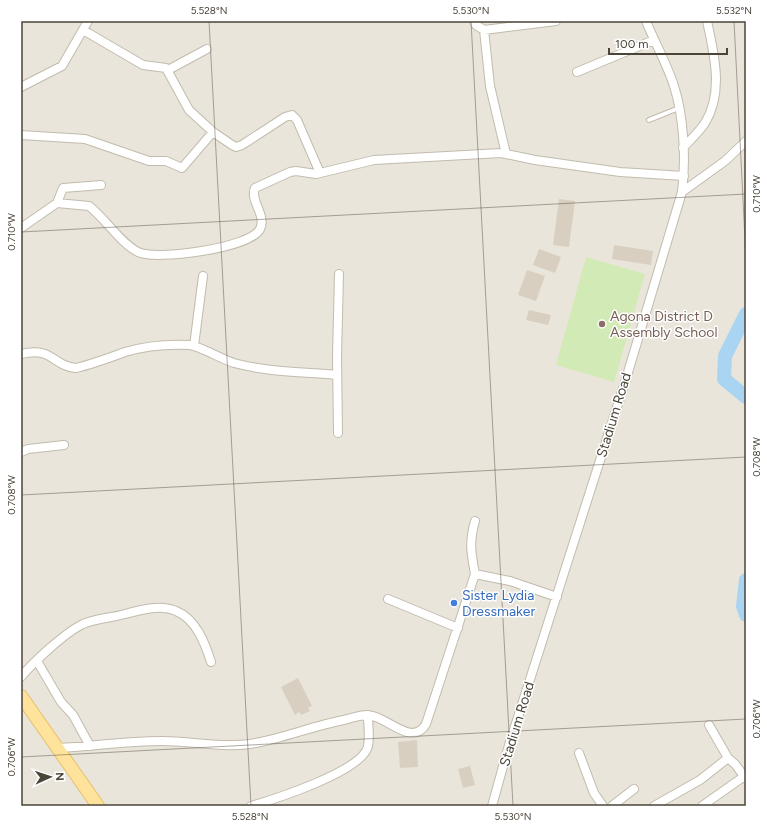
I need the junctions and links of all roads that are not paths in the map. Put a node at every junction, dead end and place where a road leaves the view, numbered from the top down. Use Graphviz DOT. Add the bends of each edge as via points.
graph roads {
  1 [pos="88,21"];
  2 [pos="474,21"];
  3 [pos="556,21"];
  4 [pos="646,21"];
  5 [pos="707,21"];
  6 [pos="83,30"];
  7 [pos="484,30"];
  8 [pos="654,40"];
  9 [pos="207,49"];
  10 [pos="168,70"];
  11 [pos="577,72"];
  12 [pos="21,87"];
  13 [pos="679,108"];
  14 [pos="649,120"];
  15 [pos="213,132"];
  16 [pos="21,135"];
  17 [pos="746,141"];
  18 [pos="683,148"];
  19 [pos="506,154"];
  20 [pos="320,173"];
  21 [pos="684,176"];
  22 [pos="101,185"];
  23 [pos="682,192"];
  24 [pos="57,203"];
  25 [pos="21,228"];
  26 [pos="339,274"];
  27 [pos="203,276"];
  28 [pos="194,346"];
  29 [pos="21,354"];
  30 [pos="338,375"];
  31 [pos="338,433"];
  32 [pos="64,445"];
  33 [pos="21,452"];
  34 [pos="476,521"];
  35 [pos="475,574"];
  36 [pos="557,597"];
  37 [pos="388,599"];
  38 [pos="458,628"];
  39 [pos="37,661"];
  40 [pos="211,662"];
  41 [pos="21,678"];
  42 [pos="21,696"];
  43 [pos="368,715"];
  44 [pos="710,725"];
  45 [pos="90,746"];
  46 [pos="59,748"];
  47 [pos="579,753"];
  48 [pos="728,758"];
  49 [pos="745,777"];
  50 [pos="634,789"];
  51 [pos="670,797"];
  52 [pos="98,806"];
  53 [pos="251,806"];
  54 [pos="492,806"];
  55 [pos="604,806"];
  56 [pos="612,806"];
  57 [pos="654,806"];
  58 [pos="670,806"];
  59 [pos="702,806"];
  1 -- 6 [label="street"];
  2 -- 7 [label="street" via="476,26"];
  3 -- 7 [label="street"];
  4 -- 8 [label="street, Stadium Road"];
  5 -- 18 [label="street" via="715,63 715,97 705,123"];
  6 -- 10 [label="street" via="143,65 164,67"];
  6 -- 12 [label="street" via="62,66"];
  7 -- 19 [label="street" via="490,86"];
  8 -- 11 [label="street"];
  8 -- 13 [label="street, Stadium Road" via="674,85"];
  9 -- 10 [label="street"];
  10 -- 15 [label="street" via="186,106"];
  13 -- 14 [label="lane"];
  13 -- 18 [label="street, Stadium Road"];
  15 -- 16 [label="street" via="182,168 166,161 150,161 84,139"];
  15 -- 20 [label="street" via="232,145 240,146 285,117 292,116 297,120"];
  17 -- 23 [label="street" via="725,161"];
  18 -- 21 [label="street, Stadium Road"];
  19 -- 20 [label="street" via="374,160"];
  19 -- 21 [label="street" via="620,172"];
  20 -- 24 [label="street" via="290,172 256,188 254,195 262,218 260,230 249,239 203,251 147,255 139,253 89,206"];
  21 -- 23 [label="street, Stadium Road"];
  22 -- 24 [label="street" via="63,188"];
  23 -- 36 [label="street, Stadium Road"];
  24 -- 25 [label="street"];
  26 -- 30 [label="street"];
  27 -- 28 [label="street"];
  28 -- 29 [label="street" via="159,346 127,352 76,368 68,367 47,354"];
  28 -- 30 [label="street" via="213,355 254,367"];
  30 -- 31 [label="street"];
  32 -- 33 [label="street"];
  34 -- 35 [label="street" via="470,537"];
  35 -- 36 [label="street" via="510,581"];
  35 -- 38 [label="street"];
  36 -- 54 [label="street, Stadium Road"];
  37 -- 38 [label="street"];
  38 -- 43 [label="street" via="423,730 409,733"];
  39 -- 40 [label="street" via="82,625 94,620 155,608 176,611 192,622 205,642"];
  39 -- 41 [label="street"];
  39 -- 45 [label="street"];
  42 -- 46 [label="main road"];
  43 -- 45 [label="street" via="249,744 226,746 164,741"];
  43 -- 53 [label="street" via="368,746 356,762 281,798"];
  44 -- 48 [label="street"];
  45 -- 46 [label="street"];
  46 -- 52 [label="main road"];
  47 -- 55 [label="street" via="594,793"];
  48 -- 49 [label="street"];
  48 -- 51 [label="street" via="700,780"];
  49 -- 59 [label="street"];
  50 -- 56 [label="street"];
  51 -- 57 [label="street"];
  51 -- 58 [label="street"];
}
